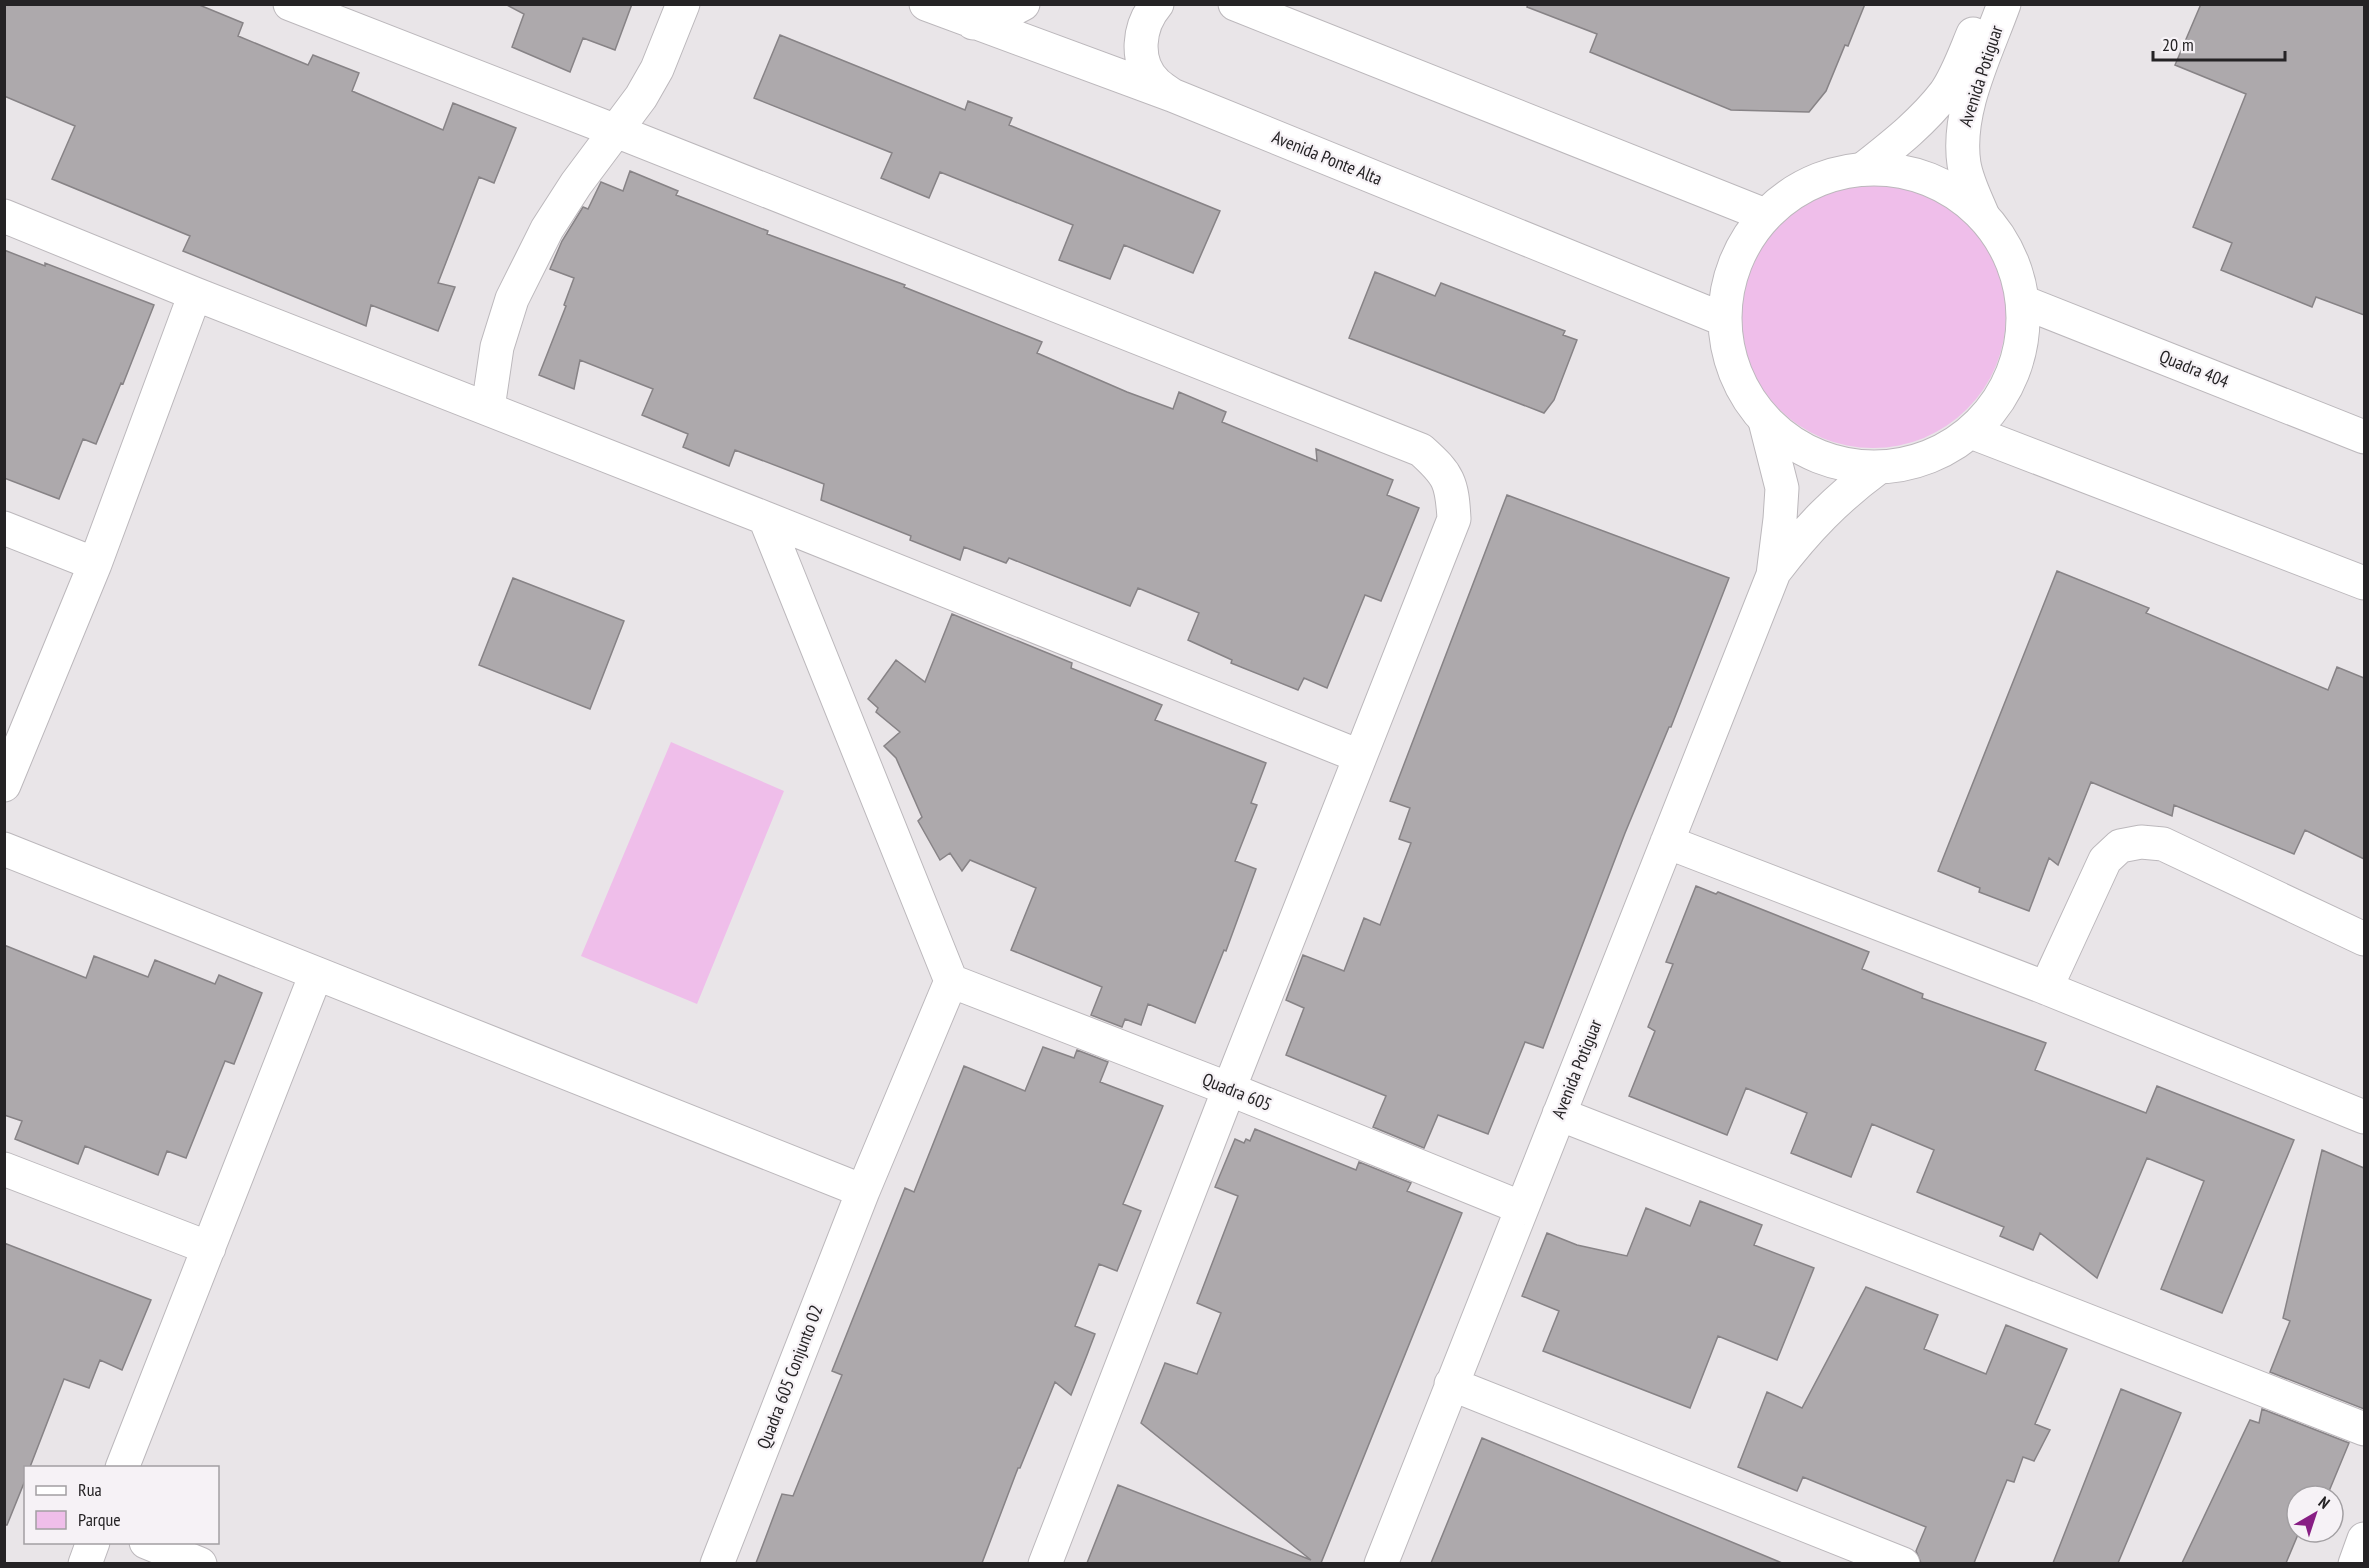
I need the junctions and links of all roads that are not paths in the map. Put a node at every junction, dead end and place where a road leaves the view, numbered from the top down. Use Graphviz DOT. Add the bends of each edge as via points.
graph roads {
  1 [pos="290,4"];
  2 [pos="683,4"];
  3 [pos="926,4"];
  4 [pos="1023,4"];
  5 [pos="1157,4"];
  6 [pos="1234,4"];
  7 [pos="1985,4"];
  8 [pos="2004,4"];
  9 [pos="973,23"];
  10 [pos="1172,95"];
  11 [pos="616,131"];
  12 [pos="1863,169"];
  13 [pos="1765,215"];
  14 [pos="4,216"];
  15 [pos="1983,216"];
  16 [pos="195,294"];
  17 [pos="2023,302"];
  18 [pos="1725,320"];
  19 [pos="489,408"];
  20 [pos="1765,421"];
  21 [pos="1971,432"];
  22 [pos="2364,437"];
  23 [pos="1878,468"];
  24 [pos="765,518"];
  25 [pos="4,528"];
  26 [pos="95,564"];
  27 [pos="1773,575"];
  28 [pos="2364,583"];
  29 [pos="1359,756"];
  30 [pos="4,785"];
  31 [pos="1667,842"];
  32 [pos="4,849"];
  33 [pos="2364,939"];
  34 [pos="316,974"];
  35 [pos="951,981"];
  36 [pos="2046,988"];
  37 [pos="1229,1089"];
  38 [pos="1559,1114"];
  39 [pos="2364,1117"];
  40 [pos="4,1169"];
  41 [pos="863,1191"];
  42 [pos="1522,1208"];
  43 [pos="209,1248"];
  44 [pos="1451,1384"];
  45 [pos="2364,1429"];
  46 [pos="122,1466"];
  47 [pos="2364,1539"];
  48 [pos="92,1544"];
  49 [pos="151,1544"];
  50 [pos="85,1563"];
  51 [pos="200,1563"];
  52 [pos="717,1563"];
  53 [pos="1046,1563"];
  54 [pos="1381,1563"];
  55 [pos="1903,1563"];
  56 [pos="2355,1563"];
  1 -- 11 [label="street"];
  2 -- 11 [label="street" via="657,69"];
  3 -- 9 [label="street, Avenida Ponte Alta"];
  4 -- 9 [label="street"];
  5 -- 10 [label="street" via="1144,24 1140,44 1144,64 1155,82"];
  6 -- 13 [label="street"];
  7 -- 12 [label="street, Avenida Potiguar" via="1946,91 1900,140"];
  8 -- 15 [label="street, Avenida Potiguar" via="1966,108 1962,135 1964,165"];
  9 -- 10 [label="street, Avenida Ponte Alta"];
  10 -- 18 [label="street, Avenida Ponte Alta"];
  11 -- 19 [label="street" via="547,230 512,299 497,347"];
  11 -- 29 [label="street" via="1421,450 1447,476 1453,493 1454,519"];
  12 -- 13 [label="street, Avenida Potiguar" via="1827,176 1801,188"];
  12 -- 15 [label="street, Avenida Potiguar" via="1896,170 1929,180 1958,195"];
  13 -- 18 [label="street, Avenida Potiguar" via="1742,247 1728,281"];
  14 -- 16 [label="street"];
  15 -- 17 [label="street, Avenida Potiguar" via="2016,271"];
  16 -- 19 [label="street"];
  16 -- 26 [label="street"];
  17 -- 21 [label="street, Avenida Potiguar" via="2016,362 2002,395"];
  17 -- 22 [label="street, Quadra 404"];
  18 -- 20 [label="street, Avenida Potiguar" via="1729,356 1743,391"];
  19 -- 24 [label="street"];
  20 -- 23 [label="street, Avenida Potiguar" via="1798,446 1837,463"];
  20 -- 27 [label="street, Avenida Potiguar" via="1782,488"];
  21 -- 23 [label="street, Avenida Potiguar" via="1928,458"];
  21 -- 28 [label="street"];
  23 -- 27 [label="street, Avenida Potiguar" via="1828,508"];
  24 -- 29 [label="street"];
  24 -- 35 [label="street"];
  25 -- 26 [label="street"];
  26 -- 30 [label="street"];
  27 -- 31 [label="street, Avenida Potiguar"];
  29 -- 37 [label="street"];
  31 -- 36 [label="street"];
  31 -- 38 [label="street, Avenida Potiguar"];
  32 -- 34 [label="street"];
  33 -- 36 [label="street" via="2163,844 2141,842 2120,846 2105,860"];
  34 -- 41 [label="street"];
  34 -- 43 [label="street"];
  35 -- 37 [label="street, Quadra 605"];
  35 -- 41 [label="street, Quadra 605 Conjunto 02"];
  36 -- 39 [label="street"];
  37 -- 42 [label="street, Quadra 605"];
  37 -- 53 [label="street"];
  38 -- 42 [label="street, Avenida Potiguar"];
  38 -- 45 [label="street"];
  40 -- 43 [label="street"];
  41 -- 52 [label="street, Quadra 605 Conjunto 02"];
  42 -- 44 [label="street, Avenida Potiguar"];
  43 -- 46 [label="street"];
  44 -- 54 [label="street, Avenida Potiguar"];
  44 -- 55 [label="street"];
  47 -- 56 [label="street"];
  48 -- 50 [label="street"];
  49 -- 51 [label="street"];
}
